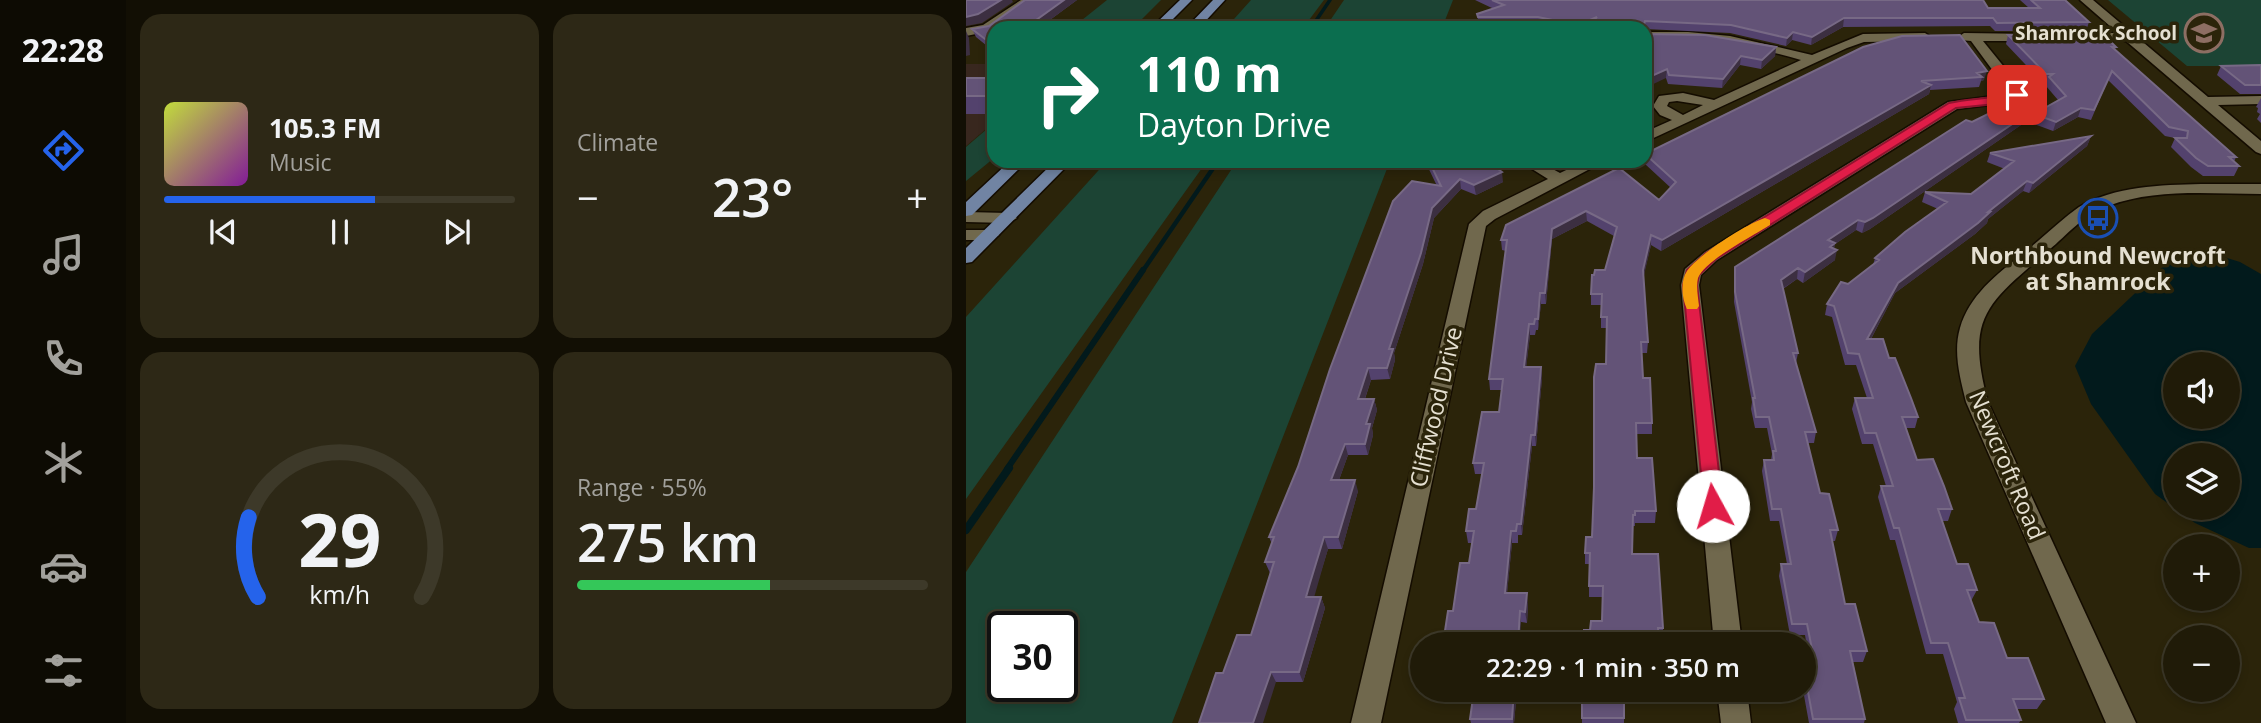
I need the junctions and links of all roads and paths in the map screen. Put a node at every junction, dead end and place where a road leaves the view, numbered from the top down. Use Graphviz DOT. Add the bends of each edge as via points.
graph roads {
  1 [pos="1028,0"];
  2 [pos="1186,0"];
  3 [pos="1219,0"];
  4 [pos="2086,0"];
  5 [pos="997,21"];
  6 [pos="1164,21"];
  7 [pos="1199,21"];
  8 [pos="987,28"];
  9 [pos="966,32"];
  10 [pos="1652,36"];
  11 [pos="1974,37"];
  12 [pos="2129,37"];
  13 [pos="1812,59"];
  14 [pos="2261,100"];
  15 [pos="2203,101"];
  16 [pos="1714,105"];
  17 [pos="1684,120"];
  18 [pos="1652,135"];
  19 [pos="2261,149"];
  20 [pos="1002,168"];
  21 [pos="1012,168"];
  22 [pos="1057,168"];
  23 [pos="1539,168"];
  24 [pos="1582,168"];
  25 [pos="1559,179"];
  26 [pos="2261,189"];
  27 [pos="966,192"];
  28 [pos="966,211"];
  29 [pos="966,217"];
  30 [pos="1008,218"];
  31 [pos="966,235"];
  32 [pos="990,235"];
  33 [pos="966,258"];
  34 [pos="1727,632"];
  35 [pos="1733,702"];
  36 [pos="1366,723"];
  37 [pos="1736,723"];
  38 [pos="2121,723"];
  1 -- 5 [label="street"];
  2 -- 6 [label="main road"];
  3 -- 7 [label="main road"];
  4 -- 12 [label="street"];
  8 -- 9 [label="street"];
  10 -- 13 [label="street" via="1731,39"];
  11 -- 12 [label="street"];
  11 -- 13 [label="street" via="1863,38"];
  11 -- 34 [label="street" via="2017,95 1953,105 1711,256 1692,273"];
  12 -- 15 [label="street"];
  13 -- 16 [label="street"];
  14 -- 15 [label="street"];
  15 -- 19 [label="street"];
  16 -- 17 [label="street"];
  16 -- 17 [label="street" via="1697,98 1664,99 1660,106 1665,112"];
  17 -- 18 [label="street"];
  20 -- 27 [label="main road"];
  21 -- 28 [label="main road"];
  22 -- 30 [label="main road"];
  23 -- 25 [label="street"];
  24 -- 25 [label="street, Cliffwood Drive"];
  25 -- 36 [label="street, Cliffwood Drive" via="1478,224"];
  26 -- 38 [label="street, Newcroft Road" via="2153,191 2099,203 1992,289 1977,306 1968,335 1969,375 1977,402"];
  29 -- 30 [label="street"];
  30 -- 32 [label="main road"];
  31 -- 32 [label="street"];
  32 -- 33 [label="main road"];
  35 -- 37 [label="street"];
}
